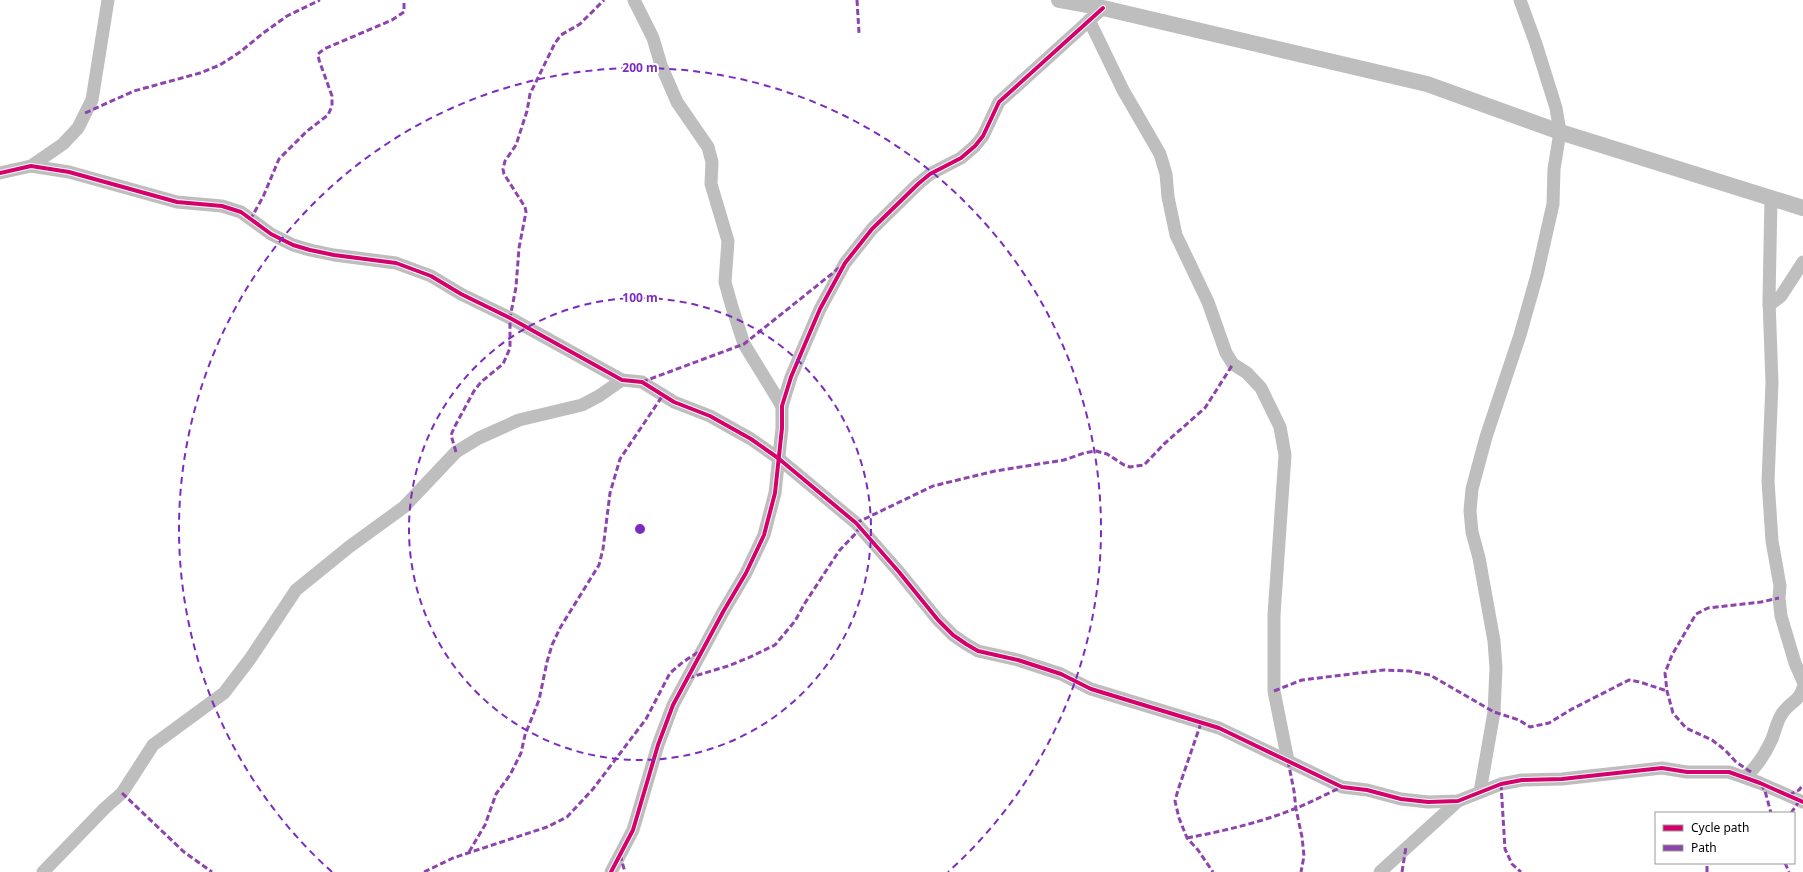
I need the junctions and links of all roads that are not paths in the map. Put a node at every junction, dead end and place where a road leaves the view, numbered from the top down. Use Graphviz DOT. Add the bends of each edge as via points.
graph roads {
  1 [pos="108,0"];
  2 [pos="634,0"];
  3 [pos="1059,0"];
  4 [pos="1520,0"];
  5 [pos="1103,8"];
  6 [pos="1089,20"];
  7 [pos="1560,132"];
  8 [pos="31,166"];
  9 [pos="0,173"];
  10 [pos="1771,197"];
  11 [pos="1803,208"];
  12 [pos="1803,262"];
  13 [pos="1769,305"];
  14 [pos="622,380"];
  15 [pos="782,406"];
  16 [pos="778,458"];
  17 [pos="1803,681"];
  18 [pos="1803,688"];
  19 [pos="1288,761"];
  20 [pos="1745,777"];
  21 [pos="1480,792"];
  22 [pos="1458,801"];
  23 [pos="1803,802"];
  24 [pos="43,872"];
  25 [pos="612,872"];
  26 [pos="1380,872"];
  1 -- 8 [label="street" via="92,100 78,128 63,144"];
  2 -- 15 [label="street" via="653,38 677,102 710,151 711,184 728,241 725,282 732,307 744,344"];
  3 -- 5 [label="street"];
  4 -- 7 [label="street" via="1556,108"];
  5 -- 6 [label="street"];
  5 -- 7 [label="street" via="1427,84"];
  6 -- 15 [label="street" via="999,102 983,136 975,146 962,158 925,178 872,229 846,263 820,309 791,377"];
  6 -- 19 [label="street" via="1123,90 1160,154 1166,174 1176,235 1208,302 1226,353 1234,364 1262,388 1280,427 1285,455 1274,615 1274,691"];
  7 -- 10 [label="street"];
  7 -- 21 [label="street" via="1554,168 1553,204 1537,275 1472,489 1472,532 1494,641 1496,668 1494,712"];
  8 -- 9 [label="street"];
  8 -- 14 [label="street" via="69,172 177,202 233,208 271,234 298,247 334,255 396,262 431,276"];
  10 -- 11 [label="street"];
  10 -- 13 [label="street"];
  12 -- 13 [label="street" via="1781,296"];
  13 -- 17 [label="street" via="1772,384 1768,482 1772,541 1780,586 1781,616"];
  14 -- 16 [label="street" via="642,382 674,402 751,438"];
  14 -- 24 [label="street" via="582,405 519,420 479,438 456,452 404,506 296,590 269,633 224,693 153,745 122,793"];
  15 -- 16 [label="street"];
  16 -- 19 [label="street" via="856,523 938,620 966,644 978,651 1018,660 1061,674 1091,689 1219,728"];
  16 -- 25 [label="street" via="775,492 764,535 746,573 673,705 658,745 633,830"];
  18 -- 20 [label="street" via="1796,702 1779,717 1771,739 1751,772"];
  19 -- 22 [label="street" via="1342,787 1408,800"];
  20 -- 21 [label="street" via="1729,772 1687,772 1662,768 1570,779 1522,780"];
  20 -- 23 [label="street"];
  21 -- 22 [label="street"];
  22 -- 26 [label="street"];
}
